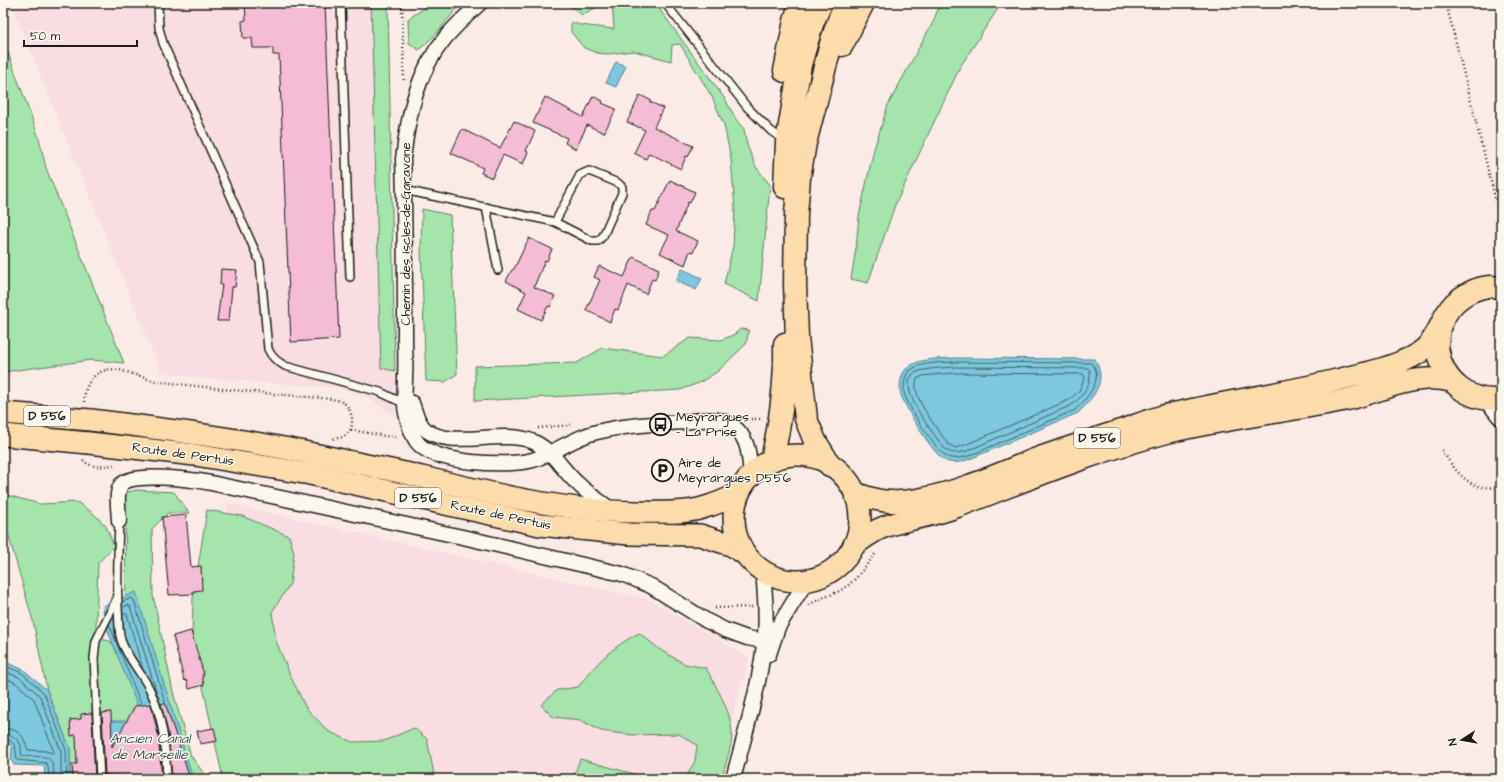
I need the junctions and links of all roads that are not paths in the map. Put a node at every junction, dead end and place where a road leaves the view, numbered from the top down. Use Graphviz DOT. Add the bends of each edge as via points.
graph roads {
  1 [pos="158,3"];
  2 [pos="341,3"];
  3 [pos="480,3"];
  4 [pos="665,3"];
  5 [pos="800,3"];
  6 [pos="820,3"];
  7 [pos="834,3"];
  8 [pos="845,3"];
  9 [pos="863,3"];
  10 [pos="818,92"];
  11 [pos="795,97"];
  12 [pos="787,142"];
  13 [pos="404,190"];
  14 [pos="486,207"];
  15 [pos="555,222"];
  16 [pos="498,270"];
  17 [pos="350,277"];
  18 [pos="1500,287"];
  19 [pos="1439,330"];
  20 [pos="406,368"];
  21 [pos="1451,381"];
  22 [pos="405,404"];
  23 [pos="1497,405"];
  24 [pos="3,413"];
  25 [pos="3,435"];
  26 [pos="551,453"];
  27 [pos="772,460"];
  28 [pos="830,465"];
  29 [pos="752,474"];
  30 [pos="739,493"];
  31 [pos="855,493"];
  32 [pos="613,512"];
  33 [pos="119,521"];
  34 [pos="854,544"];
  35 [pos="745,554"];
  36 [pos="763,571"];
  37 [pos="807,580"];
  38 [pos="118,596"];
  39 [pos="764,641"];
  40 [pos="757,688"];
  41 [pos="100,779"];
  42 [pos="168,779"];
  43 [pos="733,779"];
  1 -- 22 [label="lane" via="159,28 163,43 260,262 268,349 271,356 285,366 380,392"];
  2 -- 17 [label="lane"];
  3 -- 13 [label="street, Chemin des Iscles-de-Garavone" via="444,39 420,81 407,127 403,158"];
  4 -- 12 [label="lane" via="747,107 771,131"];
  5 -- 12 [label="highway" via="784,76"];
  6 -- 11 [label="highway" via="800,65"];
  7 -- 11 [label="highway"];
  8 -- 10 [label="highway"];
  9 -- 10 [label="highway"];
  10 -- 28 [label="highway" via="799,178 795,284 797,337 806,419 815,441"];
  11 -- 12 [label="highway"];
  12 -- 27 [label="highway" via="783,292 785,365 783,404"];
  13 -- 14 [label="lane"];
  13 -- 20 [label="street, Chemin des Iscles-de-Garavone"];
  14 -- 15 [label="lane"];
  14 -- 16 [label="lane"];
  15 -- 15 [label="lane" via="592,241 598,240 603,236 622,188 618,183 589,171 580,174"];
  18 -- 19 [label="main road" via="1482,288 1467,294 1455,303"];
  19 -- 21 [label="main road" via="1438,348 1442,365"];
  19 -- 31 [label="main road, D 556" via="1418,354 1402,362 1321,385 1163,417 1081,443 944,494 919,500 887,502"];
  20 -- 22 [label="street"];
  20 -- 26 [label="street" via="411,403 417,418 426,430 450,439 509,437 532,442"];
  21 -- 23 [label="main road" via="1462,391"];
  21 -- 34 [label="main road, D 556" via="1425,378 1407,381 1346,399 1216,421 1168,432 1045,472 953,508 882,528"];
  22 -- 26 [label="street" via="417,442 427,451 449,458 516,464"];
  24 -- 32 [label="main road, Route de Pertuis / D 556, bridge" via="159,428 267,445 518,499"];
  25 -- 35 [label="main road, Route de Pertuis / D 556, bridge" via="195,455 310,474 540,525 629,534 700,535 731,545"];
  26 -- 29 [label="street" via="596,432 621,427 705,420 724,421 743,436 748,446"];
  26 -- 32 [label="street" via="586,492"];
  27 -- 28 [label="main road" via="792,455 805,456"];
  27 -- 29 [label="main road"];
  28 -- 31 [label="main road" via="849,482"];
  29 -- 30 [label="main road"];
  30 -- 32 [label="main road, Route de Pertuis / D 556" via="699,509 682,512"];
  30 -- 35 [label="main road" via="734,524"];
  31 -- 34 [label="main road" via="860,519"];
  33 -- 38 [label="lane"];
  33 -- 39 [label="street" via="118,492 126,480 178,478 211,483 622,574 651,586 725,630"];
  34 -- 37 [label="main road" via="837,566 826,574"];
  35 -- 36 [label="main road"];
  36 -- 37 [label="main road" via="784,580"];
  36 -- 39 [label="street" via="766,606"];
  37 -- 40 [label="street" via="778,628"];
  38 -- 41 [label="lane" via="94,648"];
  38 -- 42 [label="lane" via="121,639 154,701 161,724"];
  39 -- 40 [label="street"];
  40 -- 43 [label="street"];
}
